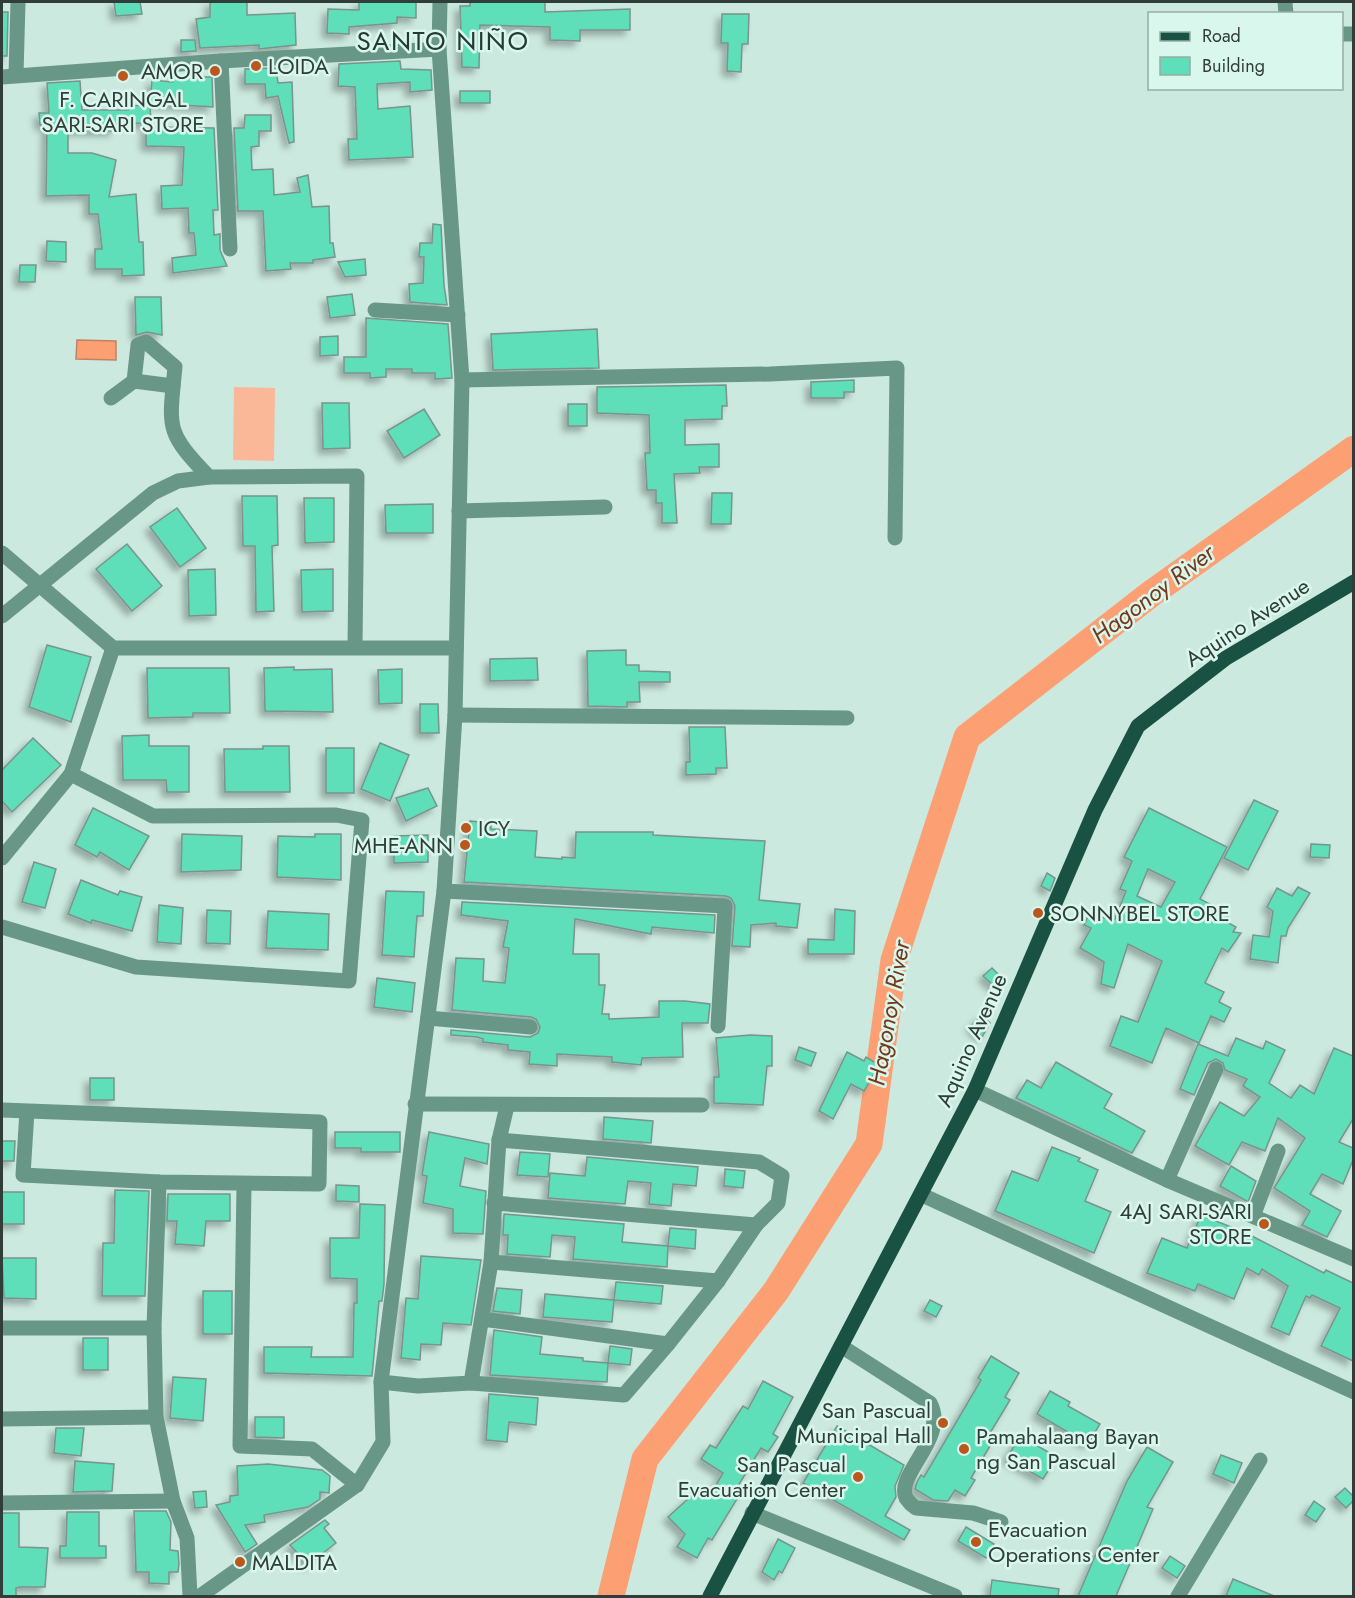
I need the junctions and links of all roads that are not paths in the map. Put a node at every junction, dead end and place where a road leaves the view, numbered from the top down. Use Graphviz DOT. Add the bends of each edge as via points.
graph roads {
  1 [pos="18,2"];
  2 [pos="440,2"];
  3 [pos="439,49"];
  4 [pos="221,61"];
  5 [pos="9,76"];
  6 [pos="230,249"];
  7 [pos="375,310"];
  8 [pos="458,315"];
  9 [pos="462,380"];
  10 [pos="134,381"];
  11 [pos="173,386"];
  12 [pos="111,398"];
  13 [pos="209,477"];
  14 [pos="605,507"];
  15 [pos="459,511"];
  16 [pos="895,538"];
  17 [pos="2,553"];
  18 [pos="1353,582"];
  19 [pos="38,586"];
  20 [pos="2,616"];
  21 [pos="355,647"];
  22 [pos="113,648"];
  23 [pos="456,648"];
  24 [pos="455,715"];
  25 [pos="847,718"];
  26 [pos="71,774"];
  27 [pos="2,858"];
  28 [pos="444,891"];
  29 [pos="2,927"];
  30 [pos="428,1018"];
  31 [pos="718,1026"];
  32 [pos="530,1027"];
  33 [pos="1216,1069"];
  34 [pos="975,1090"];
  35 [pos="416,1104"];
  36 [pos="702,1105"];
  37 [pos="507,1106"];
  38 [pos="2,1110"];
  39 [pos="27,1111"];
  40 [pos="499,1140"];
  41 [pos="1278,1151"];
  42 [pos="1167,1180"];
  43 [pos="159,1182"];
  44 [pos="244,1185"];
  45 [pos="922,1195"];
  46 [pos="494,1203"];
  47 [pos="1253,1216"];
  48 [pos="756,1225"];
  49 [pos="1353,1259"];
  50 [pos="491,1262"];
  51 [pos="718,1281"];
  52 [pos="482,1319"];
  53 [pos="2,1328"];
  54 [pos="154,1328"];
  55 [pos="668,1344"];
  56 [pos="841,1346"];
  57 [pos="381,1382"];
  58 [pos="471,1383"];
  59 [pos="1353,1392"];
  60 [pos="156,1417"];
  61 [pos="2,1419"];
  62 [pos="1260,1460"];
  63 [pos="357,1485"];
  64 [pos="172,1501"];
  65 [pos="2,1503"];
  66 [pos="752,1513"];
  67 [pos="1001,1522"];
  68 [pos="190,1596"];
  69 [pos="200,1596"];
  70 [pos="710,1596"];
  71 [pos="955,1596"];
  72 [pos="1178,1596"];
  1 -- 5 [label="street"];
  2 -- 3 [label="street"];
  3 -- 4 [label="street"];
  3 -- 8 [label="street"];
  4 -- 5 [label="street"];
  4 -- 6 [label="street"];
  7 -- 8 [label="street"];
  8 -- 9 [label="street"];
  9 -- 15 [label="street"];
  9 -- 16 [label="street" via="897,368"];
  10 -- 11 [label="street"];
  10 -- 11 [label="street" via="138,345 146,342 175,367"];
  10 -- 12 [label="street"];
  11 -- 13 [label="street" via="170,423 180,447"];
  13 -- 19 [label="street" via="178,481 153,493"];
  13 -- 21 [label="street" via="357,476"];
  14 -- 15 [label="street"];
  15 -- 23 [label="street"];
  17 -- 19 [label="street"];
  18 -- 34 [label="main road, Aquino Avenue" via="1226,658 1138,726 1095,810"];
  19 -- 20 [label="street"];
  19 -- 22 [label="street"];
  21 -- 22 [label="street"];
  21 -- 23 [label="street"];
  22 -- 26 [label="street"];
  23 -- 24 [label="street"];
  24 -- 25 [label="street"];
  24 -- 28 [label="street"];
  26 -- 27 [label="street"];
  26 -- 29 [label="street" via="153,816 336,815 362,820 349,981 136,967"];
  28 -- 30 [label="street"];
  28 -- 31 [label="street" via="725,906"];
  30 -- 32 [label="street"];
  30 -- 35 [label="street"];
  33 -- 42 [label="street"];
  34 -- 42 [label="street"];
  34 -- 45 [label="main road, Aquino Avenue"];
  35 -- 37 [label="street"];
  35 -- 57 [label="street"];
  36 -- 37 [label="street"];
  37 -- 40 [label="street"];
  38 -- 39 [label="street"];
  39 -- 43 [label="street" via="23,1175"];
  39 -- 44 [label="street" via="320,1122 320,1184"];
  40 -- 46 [label="street"];
  40 -- 48 [label="street" via="759,1162 782,1176 778,1203"];
  41 -- 47 [label="street"];
  42 -- 47 [label="street"];
  43 -- 44 [label="street"];
  43 -- 54 [label="street"];
  44 -- 63 [label="street" via="240,1446 312,1449"];
  45 -- 56 [label="main road, Aquino Avenue"];
  45 -- 59 [label="street"];
  46 -- 48 [label="street"];
  46 -- 50 [label="street"];
  47 -- 49 [label="street"];
  48 -- 51 [label="street"];
  50 -- 51 [label="street"];
  50 -- 52 [label="street"];
  51 -- 55 [label="street"];
  52 -- 55 [label="street"];
  52 -- 58 [label="street"];
  53 -- 54 [label="street"];
  54 -- 60 [label="street"];
  55 -- 58 [label="street" via="624,1395"];
  56 -- 66 [label="main road, Aquino Avenue"];
  56 -- 67 [label="street" via="930,1403 936,1414 934,1428 905,1486 906,1498 916,1508 973,1513"];
  57 -- 58 [label="street" via="418,1386"];
  57 -- 63 [label="street" via="383,1442"];
  60 -- 61 [label="street"];
  60 -- 64 [label="street"];
  62 -- 72 [label="street"];
  63 -- 69 [label="street"];
  64 -- 65 [label="street"];
  64 -- 68 [label="street" via="187,1538"];
  66 -- 70 [label="main road, Aquino Avenue"];
  66 -- 71 [label="street"];
}
